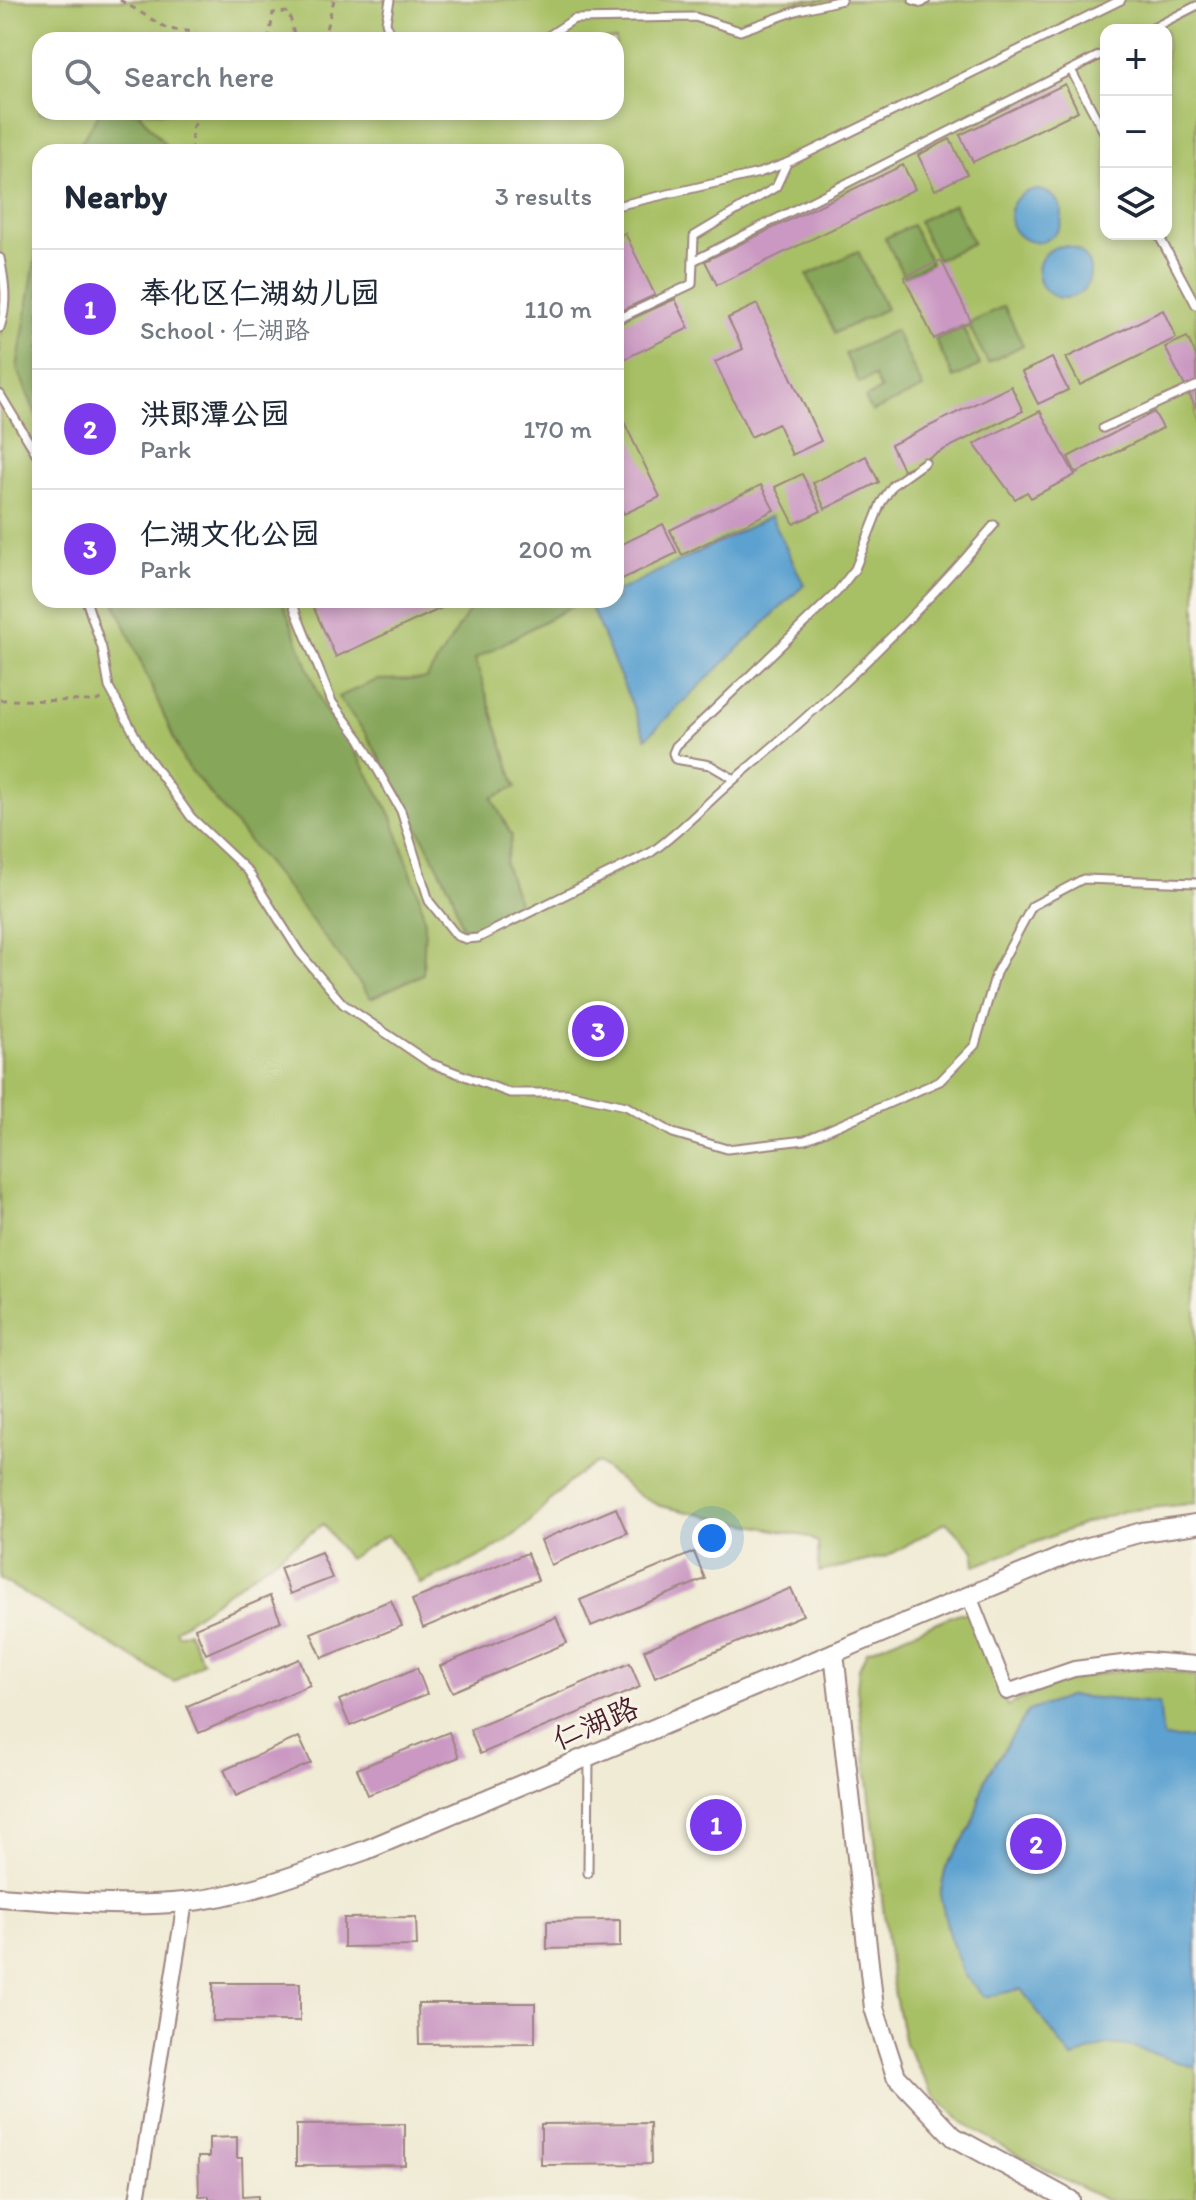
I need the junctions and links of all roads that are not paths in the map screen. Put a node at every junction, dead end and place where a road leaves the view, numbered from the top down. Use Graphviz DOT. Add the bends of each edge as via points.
graph roads {
  1 [pos="390,0"];
  2 [pos="842,0"];
  3 [pos="913,0"];
  4 [pos="926,0"];
  5 [pos="1121,0"];
  6 [pos="1196,6"];
  7 [pos="1161,24"];
  8 [pos="389,32"];
  9 [pos="554,32"];
  10 [pos="1100,55"];
  11 [pos="1071,70"];
  12 [pos="1100,125"];
  13 [pos="787,163"];
  14 [pos="624,204"];
  15 [pos="1161,240"];
  16 [pos="0,258"];
  17 [pos="693,261"];
  18 [pos="1196,305"];
  19 [pos="624,316"];
  20 [pos="0,328"];
  21 [pos="1196,386"];
  22 [pos="0,394"];
  23 [pos="1103,428"];
  24 [pos="32,447"];
  25 [pos="925,462"];
  26 [pos="994,525"];
  27 [pos="89,608"];
  28 [pos="294,608"];
  29 [pos="734,779"];
  30 [pos="1196,883"];
  31 [pos="1196,1524"];
  32 [pos="969,1596"];
  33 [pos="834,1653"];
  34 [pos="1196,1664"];
  35 [pos="589,1756"];
  36 [pos="588,1873"];
  37 [pos="0,1897"];
  38 [pos="185,1902"];
  39 [pos="137,2200"];
  40 [pos="1070,2200"];
  1 -- 8 [label="lane"];
  2 -- 9 [label="lane" via="740,31 695,17 574,19"];
  3 -- 4 [label="lane"];
  5 -- 13 [label="lane"];
  6 -- 7 [label="lane"];
  10 -- 11 [label="lane"];
  11 -- 12 [label="lane"];
  11 -- 17 [label="lane"];
  13 -- 14 [label="lane"];
  13 -- 17 [label="lane" via="776,187 694,236"];
  15 -- 18 [label="lane"];
  16 -- 20 [label="lane" via="6,292"];
  17 -- 19 [label="lane" via="692,284"];
  21 -- 23 [label="lane"];
  22 -- 24 [label="lane"];
  25 -- 29 [label="lane" via="893,485 855,569 836,593 676,746 675,759 710,765"];
  26 -- 29 [label="lane" via="873,658"];
  27 -- 30 [label="lane" via="113,694 143,750 191,817 248,871 300,953 343,1004 430,1063 510,1093 567,1093 626,1106 673,1133 727,1149 805,1140 940,1081 975,1045 996,973 1032,906 1083,879"];
  28 -- 29 [label="lane" via="332,702 401,811 429,901 457,936 478,938 650,853"];
  31 -- 32 [label="street, 仁湖路" via="1099,1543"];
  32 -- 33 [label="street, 仁湖路"];
  32 -- 34 [label="street" via="1007,1692 1074,1669 1146,1660"];
  33 -- 35 [label="street, 仁湖路"];
  33 -- 40 [label="street" via="874,2008 896,2076 954,2137"];
  35 -- 36 [label="lane"];
  35 -- 38 [label="street, 仁湖路" via="352,1855 232,1894"];
  37 -- 38 [label="street, 仁湖路" via="138,1905"];
  38 -- 39 [label="street"];
}
